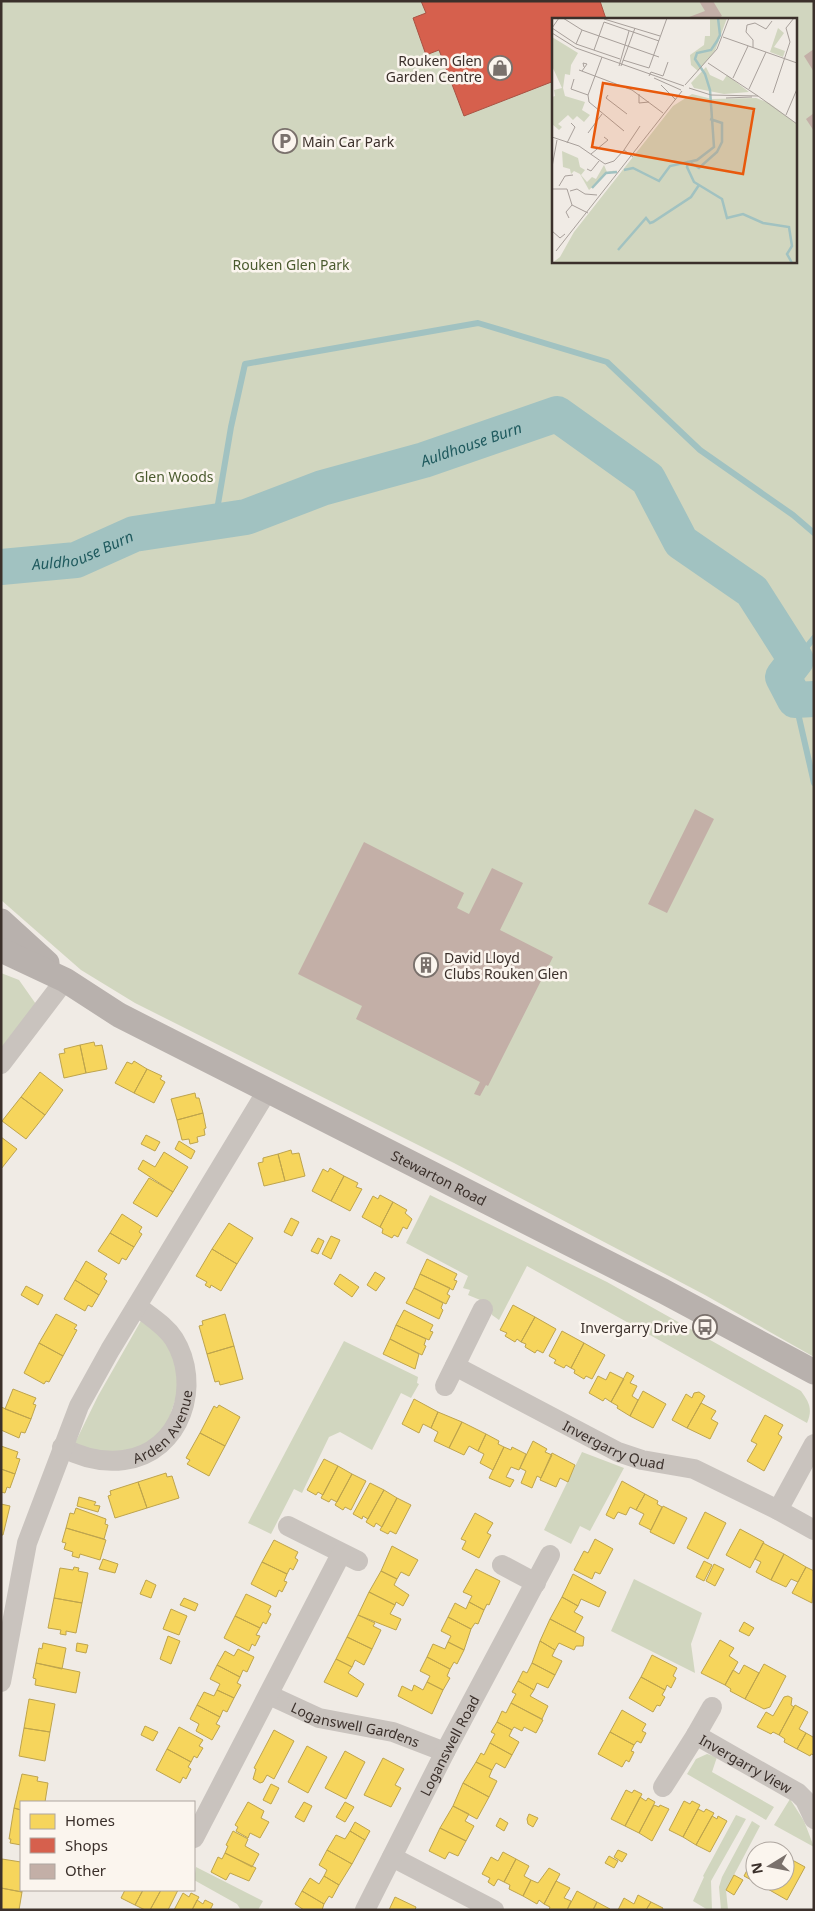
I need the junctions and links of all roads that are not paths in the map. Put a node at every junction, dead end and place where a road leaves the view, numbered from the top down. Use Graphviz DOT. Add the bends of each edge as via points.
graph roads {
  1 [pos="1,921"];
  2 [pos="1,950"];
  3 [pos="65,980"];
  4 [pos="1,1064"];
  5 [pos="267,1091"];
  6 [pos="137,1306"];
  7 [pos="483,1309"];
  8 [pos="455,1366"];
  9 [pos="814,1372"];
  10 [pos="445,1386"];
  11 [pos="814,1444"];
  12 [pos="62,1447"];
  13 [pos="778,1510"];
  14 [pos="288,1526"];
  15 [pos="814,1530"];
  16 [pos="550,1555"];
  17 [pos="502,1565"];
  18 [pos="536,1582"];
  19 [pos="1,1682"];
  20 [pos="269,1695"];
  21 [pos="712,1707"];
  22 [pos="696,1734"];
  23 [pos="444,1752"];
  24 [pos="663,1787"];
  25 [pos="814,1819"];
  26 [pos="195,1836"];
  27 [pos="392,1857"];
  28 [pos="365,1910"];
  29 [pos="494,1910"];
  1 -- 3 [label="main road, Stewarton Road"];
  2 -- 3 [label="main road, Stewarton Road"];
  3 -- 4 [label="street"];
  3 -- 5 [label="main road, Stewarton Road" via="119,1015"];
  5 -- 6 [label="street"];
  5 -- 9 [label="main road, Stewarton Road"];
  6 -- 12 [label="street" via="79,1406"];
  6 -- 12 [label="street, Arden Avenue" via="173,1337 183,1358 187,1397 178,1423 153,1449 125,1460 95,1460"];
  7 -- 8 [label="street"];
  8 -- 10 [label="street"];
  8 -- 13 [label="street, Invergarry Quad" via="618,1452 642,1460 694,1469"];
  11 -- 13 [label="street"];
  12 -- 19 [label="street" via="27,1543"];
  13 -- 15 [label="street"];
  14 -- 20 [label="street" via="350,1557"];
  16 -- 18 [label="street, Loganswell Road"];
  17 -- 18 [label="street"];
  18 -- 23 [label="street, Loganswell Road"];
  20 -- 23 [label="street, Loganswell Gardens" via="319,1718 393,1732"];
  20 -- 26 [label="street"];
  21 -- 22 [label="street"];
  22 -- 24 [label="street, Invergarry View"];
  22 -- 25 [label="street, Invergarry View" via="798,1793"];
  23 -- 27 [label="street, Loganswell Road"];
  27 -- 28 [label="street, Loganswell Road"];
  27 -- 29 [label="street"];
}
